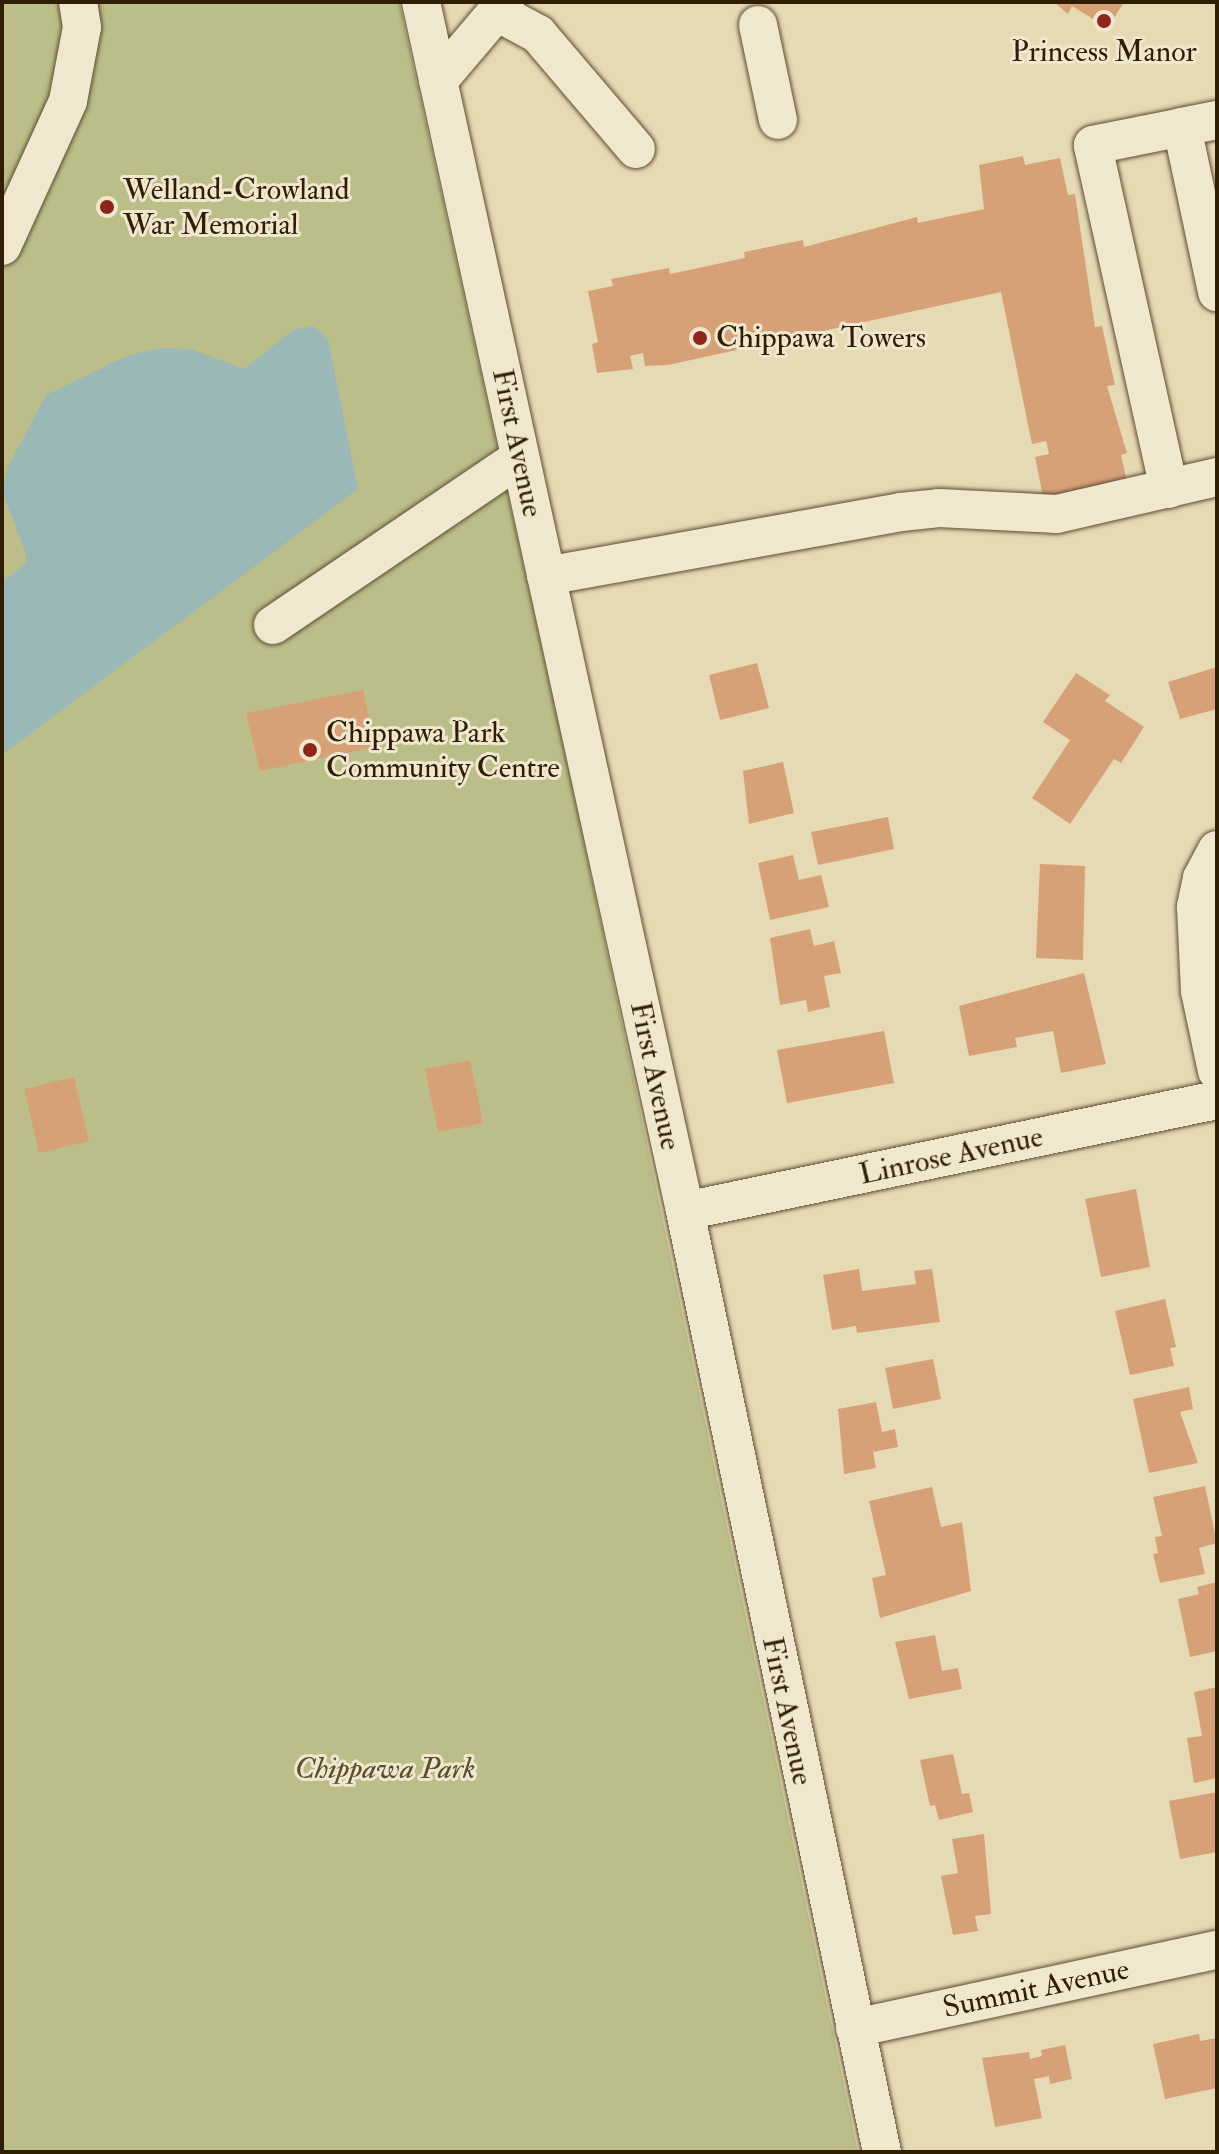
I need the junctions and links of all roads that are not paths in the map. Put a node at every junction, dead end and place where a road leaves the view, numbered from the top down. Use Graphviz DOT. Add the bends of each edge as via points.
graph roads {
  1 [pos="78,2"];
  2 [pos="421,2"];
  3 [pos="501,7"];
  4 [pos="758,25"];
  5 [pos="438,81"];
  6 [pos="778,120"];
  7 [pos="1200,124"];
  8 [pos="636,149"];
  9 [pos="2,246"];
  10 [pos="1217,292"];
  11 [pos="520,458"];
  12 [pos="1217,477"];
  13 [pos="1169,489"];
  14 [pos="546,576"];
  15 [pos="273,625"];
  16 [pos="1217,850"];
  17 [pos="1217,1071"];
  18 [pos="1217,1100"];
  19 [pos="685,1211"];
  20 [pos="1217,1950"];
  21 [pos="855,2028"];
  22 [pos="882,2152"];
  1 -- 9 [label="street" via="82,27 68,101"];
  2 -- 5 [label="street, First Avenue"];
  3 -- 5 [label="street"];
  3 -- 8 [label="street" via="538,34"];
  4 -- 6 [label="street"];
  5 -- 11 [label="street, First Avenue"];
  7 -- 10 [label="street"];
  7 -- 13 [label="street" via="1093,145"];
  11 -- 14 [label="street, First Avenue"];
  11 -- 15 [label="street"];
  12 -- 13 [label="street"];
  13 -- 14 [label="street" via="1057,514 939,508 901,512"];
  14 -- 19 [label="street, First Avenue"];
  16 -- 17 [label="street" via="1202,878 1196,907 1200,991"];
  18 -- 19 [label="street, Linrose Avenue"];
  19 -- 21 [label="street, First Avenue"];
  20 -- 21 [label="street, Summit Avenue"];
  21 -- 22 [label="street, First Avenue"];
}
